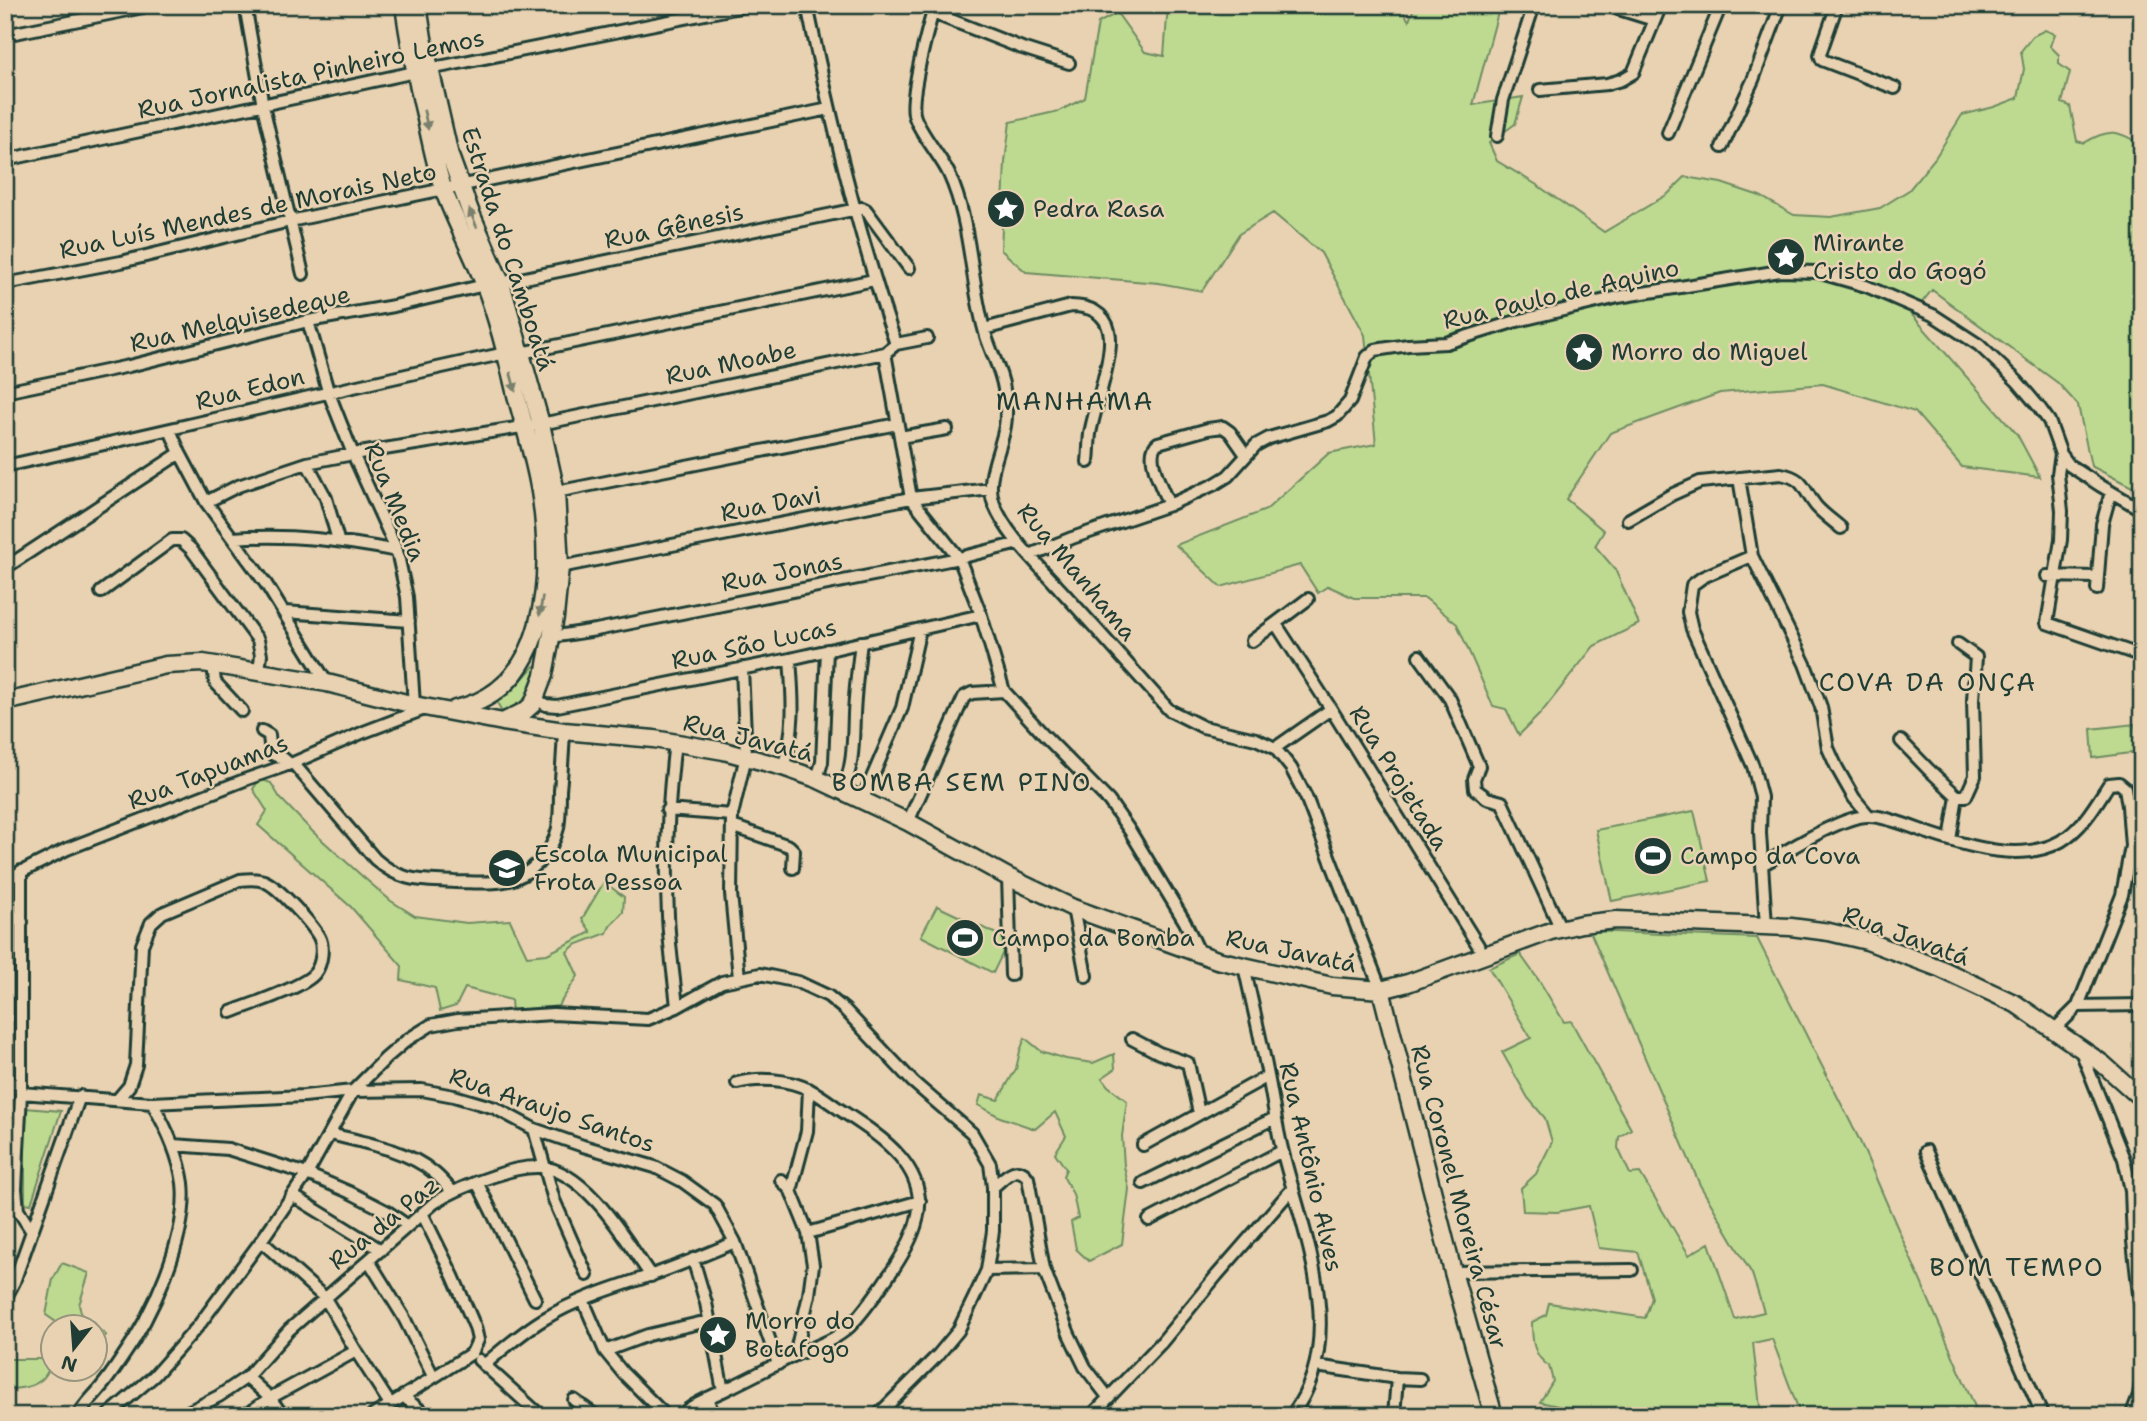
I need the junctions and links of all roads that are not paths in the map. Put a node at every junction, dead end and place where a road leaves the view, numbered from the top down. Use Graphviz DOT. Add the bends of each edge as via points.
graph roads {
  1 [pos="153,5"];
  2 [pos="245,5"];
  3 [pos="404,5"];
  4 [pos="418,5"];
  5 [pos="750,5"];
  6 [pos="807,5"];
  7 [pos="1534,5"];
  8 [pos="1606,5"];
  9 [pos="1661,5"];
  10 [pos="1721,5"];
  11 [pos="1781,5"];
  12 [pos="1837,5"];
  13 [pos="934,9"];
  14 [pos="1654,20"];
  15 [pos="5,35"];
  16 [pos="1069,63"];
  17 [pos="422,71"];
  18 [pos="1895,88"];
  19 [pos="1539,90"];
  20 [pos="263,106"];
  21 [pos="829,109"];
  22 [pos="1668,133"];
  23 [pos="1497,136"];
  24 [pos="1722,147"];
  25 [pos="5,160"];
  26 [pos="460,186"];
  27 [pos="444,190"];
  28 [pos="855,210"];
  29 [pos="290,222"];
  30 [pos="909,268"];
  31 [pos="303,274"];
  32 [pos="874,280"];
  33 [pos="5,284"];
  34 [pos="493,284"];
  35 [pos="308,321"];
  36 [pos="984,330"];
  37 [pos="928,338"];
  38 [pos="896,344"];
  39 [pos="513,353"];
  40 [pos="885,353"];
  41 [pos="328,391"];
  42 [pos="5,392"];
  43 [pos="897,424"];
  44 [pos="533,426"];
  45 [pos="947,429"];
  46 [pos="170,430"];
  47 [pos="900,437"];
  48 [pos="180,453"];
  49 [pos="353,454"];
  50 [pos="1246,454"];
  51 [pos="2061,454"];
  52 [pos="1088,462"];
  53 [pos="307,463"];
  54 [pos="5,466"];
  55 [pos="1739,478"];
  56 [pos="990,489"];
  57 [pos="556,492"];
  58 [pos="2111,492"];
  59 [pos="911,498"];
  60 [pos="206,502"];
  61 [pos="1169,505"];
  62 [pos="2142,510"];
  63 [pos="1628,520"];
  64 [pos="1841,528"];
  65 [pos="233,538"];
  66 [pos="338,540"];
  67 [pos="1019,543"];
  68 [pos="397,551"];
  69 [pos="1030,555"];
  70 [pos="1752,556"];
  71 [pos="959,558"];
  72 [pos="560,566"];
  73 [pos="5,568"];
  74 [pos="2051,577"];
  75 [pos="101,592"];
  76 [pos="1308,599"];
  77 [pos="285,612"];
  78 [pos="981,615"];
  79 [pos="409,621"];
  80 [pos="1276,624"];
  81 [pos="920,629"];
  82 [pos="551,637"];
  83 [pos="1252,641"];
  84 [pos="861,642"];
  85 [pos="1958,644"];
  86 [pos="827,650"];
  87 [pos="529,651"];
  88 [pos="1419,656"];
  89 [pos="2142,656"];
  90 [pos="548,658"];
  91 [pos="790,659"];
  92 [pos="213,664"];
  93 [pos="742,668"];
  94 [pos="259,671"];
  95 [pos="327,683"];
  96 [pos="1004,691"];
  97 [pos="487,698"];
  98 [pos="5,702"];
  99 [pos="534,702"];
  100 [pos="421,706"];
  101 [pos="1331,709"];
  102 [pos="242,711"];
  103 [pos="445,711"];
  104 [pos="503,722"];
  105 [pos="558,730"];
  106 [pos="267,737"];
  107 [pos="1902,741"];
  108 [pos="675,742"];
  109 [pos="1275,748"];
  110 [pos="746,756"];
  111 [pos="292,764"];
  112 [pos="783,767"];
  113 [pos="817,779"];
  114 [pos="842,791"];
  115 [pos="1957,796"];
  116 [pos="862,801"];
  117 [pos="667,810"];
  118 [pos="1869,816"];
  119 [pos="732,821"];
  120 [pos="908,822"];
  121 [pos="1950,840"];
  122 [pos="1762,865"];
  123 [pos="793,868"];
  124 [pos="21,871"];
  125 [pos="1008,877"];
  126 [pos="5,880"];
  127 [pos="1073,908"];
  128 [pos="5,911"];
  129 [pos="22,922"];
  130 [pos="1766,926"];
  131 [pos="1561,929"];
  132 [pos="1200,954"];
  133 [pos="1484,955"];
  134 [pos="1244,966"];
  135 [pos="1011,975"];
  136 [pos="1086,976"];
  137 [pos="739,978"];
  138 [pos="1381,990"];
  139 [pos="2142,1005"];
  140 [pos="2078,1006"];
  141 [pos="677,1007"];
  142 [pos="231,1012"];
  143 [pos="2054,1030"];
  144 [pos="1132,1039"];
  145 [pos="2080,1049"];
  146 [pos="1268,1076"];
  147 [pos="5,1083"];
  148 [pos="737,1083"];
  149 [pos="21,1089"];
  150 [pos="809,1089"];
  151 [pos="354,1091"];
  152 [pos="80,1096"];
  153 [pos="2142,1099"];
  154 [pos="117,1100"];
  155 [pos="152,1103"];
  156 [pos="1199,1113"];
  157 [pos="1275,1118"];
  158 [pos="534,1129"];
  159 [pos="330,1134"];
  160 [pos="173,1145"];
  161 [pos="1143,1146"];
  162 [pos="1282,1151"];
  163 [pos="1926,1151"];
  164 [pos="544,1167"];
  165 [pos="307,1174"];
  166 [pos="781,1180"];
  167 [pos="477,1182"];
  168 [pos="1143,1183"];
  169 [pos="993,1187"];
  170 [pos="1293,1188"];
  171 [pos="452,1191"];
  172 [pos="791,1191"];
  173 [pos="292,1195"];
  174 [pos="920,1201"];
  175 [pos="422,1213"];
  176 [pos="1149,1220"];
  177 [pos="408,1226"];
  178 [pos="31,1230"];
  179 [pos="808,1233"];
  180 [pos="261,1241"];
  181 [pos="735,1242"];
  182 [pos="381,1250"];
  183 [pos="693,1259"];
  184 [pos="369,1261"];
  185 [pos="1044,1269"];
  186 [pos="986,1270"];
  187 [pos="1632,1270"];
  188 [pos="1453,1272"];
  189 [pos="587,1275"];
  190 [pos="651,1276"];
  191 [pos="325,1298"];
  192 [pos="5,1299"];
  193 [pos="535,1299"];
  194 [pos="583,1300"];
  195 [pos="708,1321"];
  196 [pos="2142,1321"];
  197 [pos="356,1351"];
  198 [pos="605,1351"];
  199 [pos="472,1353"];
  200 [pos="795,1355"];
  201 [pos="778,1364"];
  202 [pos="484,1365"];
  203 [pos="1316,1366"];
  204 [pos="433,1376"];
  205 [pos="247,1377"];
  206 [pos="2142,1377"];
  207 [pos="1397,1378"];
  208 [pos="1420,1379"];
  209 [pos="723,1391"];
  210 [pos="403,1396"];
  211 [pos="270,1398"];
  212 [pos="707,1398"];
  213 [pos="1108,1398"];
  214 [pos="574,1400"];
  215 [pos="390,1404"];
  216 [pos="1098,1413"];
  217 [pos="78,1416"];
  218 [pos="107,1416"];
  219 [pos="180,1416"];
  220 [pos="244,1416"];
  221 [pos="283,1416"];
  222 [pos="372,1416"];
  223 [pos="427,1416"];
  224 [pos="541,1416"];
  225 [pos="596,1416"];
  226 [pos="666,1416"];
  227 [pos="680,1416"];
  228 [pos="714,1416"];
  229 [pos="877,1416"];
  230 [pos="1291,1416"];
  231 [pos="1394,1416"];
  232 [pos="1494,1416"];
  233 [pos="2043,1416"];
  234 [pos="2132,1416"];
  1 -- 15 [label="street"];
  2 -- 20 [label="street"];
  3 -- 17 [label="street, Estrada do Camboatá"];
  4 -- 17 [label="street, Estrada do Camboatá"];
  5 -- 17 [label="street, Rua Jornalista Pinheiro Lemos"];
  6 -- 21 [label="street"];
  7 -- 23 [label="street" via="1503,100"];
  8 -- 14 [label="street"];
  9 -- 14 [label="street"];
  10 -- 22 [label="street"];
  11 -- 24 [label="street"];
  12 -- 18 [label="street" via="1822,60"];
  13 -- 16 [label="street" via="1022,48"];
  13 -- 36 [label="street, Rua Manhama" via="914,116 949,174 971,256"];
  14 -- 19 [label="street" via="1633,73 1607,84"];
  17 -- 20 [label="street, Rua Jornalista Pinheiro Lemos"];
  17 -- 26 [label="street, Estrada do Camboatá"];
  17 -- 27 [label="street, Estrada do Camboatá, one-way"];
  20 -- 25 [label="street, Rua Jornalista Pinheiro Lemos"];
  20 -- 29 [label="street"];
  21 -- 26 [label="street, Rua Luís Mendes de Morais Neto"];
  21 -- 28 [label="street"];
  26 -- 27 [label="street, Rua Luís Mendes de Morais Neto"];
  34 -- 26 [label="street, Estrada do Camboatá, one-way"];
  27 -- 29 [label="street, Rua Luís Mendes de Morais Neto"];
  27 -- 34 [label="street, Estrada do Camboatá"];
  28 -- 30 [label="street" via="866,210"];
  28 -- 32 [label="street"];
  28 -- 34 [label="street, Rua Gênesis"];
  29 -- 31 [label="street"];
  29 -- 33 [label="street, Rua Luís Mendes de Morais Neto"];
  32 -- 38 [label="street"];
  32 -- 39 [label="street, Rua Edon"];
  34 -- 35 [label="street, Rua Melquisedeque"];
  34 -- 39 [label="street, Estrada do Camboatá"];
  35 -- 41 [label="street, Rua Media"];
  35 -- 42 [label="street, Rua Melquisedeque"];
  36 -- 52 [label="street" via="1071,306 1085,306 1103,319 1110,346"];
  36 -- 56 [label="street, Rua Manhama" via="1001,375 1006,409"];
  37 -- 38 [label="street, Rua Moabe"];
  38 -- 40 [label="street, Rua Moabe"];
  39 -- 41 [label="street, Rua Edon"];
  39 -- 44 [label="street, Estrada do Camboatá"];
  40 -- 43 [label="street"];
  40 -- 44 [label="street, Rua Moabe"];
  41 -- 46 [label="street, Rua Edon"];
  41 -- 49 [label="street, Rua Media"];
  43 -- 47 [label="street"];
  43 -- 57 [label="street"];
  44 -- 49 [label="street, Rua Moabe"];
  44 -- 57 [label="street, Estrada do Camboatá"];
  44 -- 87 [label="street, Estrada do Camboatá, one-way" via="546,548 539,615"];
  45 -- 47 [label="street"];
  46 -- 48 [label="street"];
  46 -- 54 [label="street, Rua Edon"];
  47 -- 59 [label="street"];
  48 -- 60 [label="street"];
  48 -- 73 [label="street"];
  49 -- 53 [label="street, Rua Moabe"];
  49 -- 68 [label="street, Rua Media"];
  50 -- 51 [label="street, Rua Paulo de Aquino" via="1269,438 1337,416 1350,401 1367,357 1375,350 1446,343 1618,297 1780,271 1817,272 1866,286 1933,315 1979,345 2017,382 2049,421"];
  50 -- 61 [label="street" via="1216,484"];
  50 -- 61 [label="street" via="1223,427 1153,446 1153,465"];
  51 -- 58 [label="street, Rua Paulo de Aquino" via="2077,471"];
  51 -- 74 [label="street" via="2061,540"];
  53 -- 60 [label="street, Rua Moabe"];
  53 -- 66 [label="street" via="326,499"];
  55 -- 63 [label="street" via="1700,482"];
  55 -- 64 [label="street" via="1792,476"];
  55 -- 70 [label="street"];
  56 -- 59 [label="street, Rua Davi"];
  56 -- 67 [label="street, Rua Manhama" via="999,514"];
  57 -- 72 [label="street, Estrada do Camboatá"];
  58 -- 62 [label="street, Rua Paulo de Aquino"];
  58 -- 74 [label="street" via="2102,524 2096,583"];
  59 -- 71 [label="street"];
  59 -- 72 [label="street, Rua Davi"];
  60 -- 65 [label="street"];
  61 -- 69 [label="street"];
  65 -- 66 [label="street" via="269,535"];
  65 -- 77 [label="street"];
  66 -- 68 [label="street"];
  67 -- 69 [label="street, Rua Manhama"];
  67 -- 71 [label="street, Rua Jonas"];
  68 -- 79 [label="street, Rua Media"];
  69 -- 109 [label="street, Rua Manhama" via="1169,710 1203,727"];
  70 -- 118 [label="street" via="1805,664 1837,768"];
  70 -- 122 [label="street" via="1692,585 1689,612 1692,629 1753,766 1761,797"];
  71 -- 78 [label="street"];
  71 -- 82 [label="street, Rua Jonas"];
  72 -- 82 [label="street, Estrada do Camboatá"];
  74 -- 89 [label="street" via="2047,623"];
  75 -- 94 [label="street" via="172,540 181,540 258,640"];
  76 -- 80 [label="street"];
  77 -- 79 [label="street"];
  77 -- 95 [label="street"];
  78 -- 81 [label="street, Rua São Lucas"];
  78 -- 96 [label="street"];
  79 -- 100 [label="street, Rua Media"];
  80 -- 83 [label="street"];
  80 -- 101 [label="street, Rua Projetada"];
  81 -- 84 [label="street, Rua São Lucas"];
  81 -- 116 [label="street" via="902,708"];
  82 -- 90 [label="street, Estrada do Camboatá"];
  84 -- 86 [label="street, Rua São Lucas"];
  84 -- 114 [label="street" via="853,748"];
  85 -- 115 [label="street" via="1976,657 1975,776 1966,796"];
  86 -- 91 [label="street, Rua São Lucas"];
  86 -- 113 [label="street"];
  87 -- 90 [label="street" via="540,651"];
  87 -- 97 [label="street, Estrada do Camboatá" via="517,671"];
  88 -- 131 [label="street" via="1450,699 1479,766 1475,789 1502,802"];
  90 -- 99 [label="street, Estrada do Camboatá"];
  91 -- 93 [label="street, Rua São Lucas"];
  91 -- 112 [label="street" via="793,729"];
  92 -- 94 [label="street, Estrada do Camboatá"];
  92 -- 98 [label="street, Estrada do Camboatá" via="166,665"];
  92 -- 102 [label="street" via="215,682"];
  93 -- 99 [label="street, Rua São Lucas" via="557,706"];
  93 -- 110 [label="street"];
  94 -- 95 [label="street, Estrada do Camboatá"];
  95 -- 100 [label="street, Estrada do Camboatá"];
  96 -- 120 [label="street" via="964,697"];
  96 -- 132 [label="street" via="1109,801 1158,876"];
  97 -- 103 [label="street, Estrada do Camboatá"];
  97 -- 104 [label="street"];
  99 -- 104 [label="street"];
  99 -- 105 [label="street" via="542,721"];
  100 -- 103 [label="street, Estrada do Camboatá"];
  100 -- 111 [label="street, Rua Tapuamas"];
  101 -- 109 [label="street"];
  101 -- 133 [label="street, Rua Projetada"];
  103 -- 104 [label="street, Estrada do Camboatá"];
  104 -- 105 [label="street, Rua Javatá"];
  105 -- 108 [label="street, Rua Javatá"];
  105 -- 111 [label="street" via="558,827 552,845 525,874 506,881 418,880 388,870"];
  106 -- 111 [label="street" via="274,755"];
  107 -- 115 [label="street"];
  108 -- 110 [label="street, Rua Javatá"];
  108 -- 117 [label="street"];
  109 -- 138 [label="street" via="1292,768 1306,797"];
  110 -- 112 [label="street, Rua Javatá"];
  110 -- 119 [label="street"];
  111 -- 124 [label="street, Rua Tapuamas" via="67,849"];
  112 -- 113 [label="street, Rua Javatá"];
  113 -- 114 [label="street, Rua Javatá"];
  114 -- 116 [label="street, Rua Javatá"];
  115 -- 121 [label="street"];
  116 -- 120 [label="street, Rua Javatá"];
  117 -- 119 [label="street"];
  117 -- 141 [label="street" via="668,918"];
  118 -- 121 [label="street"];
  118 -- 122 [label="street" via="1844,821"];
  119 -- 123 [label="street" via="793,848"];
  119 -- 137 [label="street"];
  120 -- 125 [label="street, Rua Javatá"];
  121 -- 140 [label="street" via="2000,851 2045,848 2079,826 2109,784 2125,788 2131,846 2122,895"];
  122 -- 130 [label="street"];
  124 -- 126 [label="street, Rua Tapuamas"];
  124 -- 129 [label="street"];
  125 -- 127 [label="street, Rua Javatá"];
  125 -- 135 [label="street"];
  127 -- 132 [label="street, Rua Javatá"];
  127 -- 136 [label="street"];
  128 -- 129 [label="street"];
  129 -- 149 [label="street"];
  130 -- 131 [label="street, Rua Javatá" via="1616,920"];
  130 -- 143 [label="street, Rua Javatá" via="1867,941 2016,1004"];
  131 -- 133 [label="street, Rua Javatá"];
  132 -- 134 [label="street, Rua Javatá"];
  133 -- 138 [label="street, Rua Javatá"];
  134 -- 138 [label="street, Rua Javatá" via="1332,986"];
  134 -- 146 [label="street, Rua Antônio Alves"];
  137 -- 141 [label="street" via="722,982"];
  137 -- 169 [label="street" via="760,974 798,982 828,996 913,1082 972,1133 990,1164"];
  138 -- 188 [label="street, Rua Coronel Moreira César"];
  139 -- 140 [label="street"];
  140 -- 143 [label="street"];
  141 -- 151 [label="street" via="648,1019 552,1014 431,1025 386,1058"];
  142 -- 154 [label="street" via="289,990 315,974 322,949 320,938 281,891 251,878 150,923 142,945 136,1065 129,1086"];
  143 -- 145 [label="street, Rua Javatá"];
  144 -- 156 [label="street" via="1188,1063"];
  145 -- 153 [label="street, Rua Javatá"];
  145 -- 196 [label="street" via="2124,1159 2131,1190"];
  146 -- 156 [label="street"];
  146 -- 157 [label="street, Rua Antônio Alves"];
  147 -- 149 [label="street, Rua Araujo Santos"];
  148 -- 150 [label="street" via="761,1080"];
  149 -- 152 [label="street, Rua Araujo Santos"];
  149 -- 178 [label="street" via="17,1200 22,1219"];
  150 -- 172 [label="street" via="807,1131"];
  150 -- 174 [label="street" via="898,1153 914,1175"];
  151 -- 155 [label="street, Rua Araujo Santos"];
  151 -- 158 [label="street, Rua Araujo Santos" via="422,1090 454,1096 495,1108"];
  151 -- 159 [label="street"];
  152 -- 154 [label="street, Rua Araujo Santos"];
  152 -- 178 [label="street"];
  154 -- 155 [label="street, Rua Araujo Santos"];
  155 -- 160 [label="street"];
  156 -- 161 [label="street"];
  157 -- 162 [label="street, Rua Antônio Alves"];
  157 -- 168 [label="street"];
  158 -- 164 [label="street"];
  158 -- 181 [label="street, Rua Araujo Santos" via="655,1167 682,1181 715,1205"];
  159 -- 165 [label="street"];
  159 -- 171 [label="street" via="414,1160 432,1170"];
  160 -- 165 [label="street" via="228,1149"];
  160 -- 217 [label="street" via="183,1182 174,1250 139,1332"];
  162 -- 170 [label="street, Rua Antônio Alves"];
  162 -- 176 [label="street"];
  163 -- 233 [label="street"];
  164 -- 167 [label="street, Rua da Paz" via="520,1168"];
  164 -- 189 [label="street"];
  164 -- 190 [label="street" via="599,1203"];
  165 -- 173 [label="street"];
  165 -- 177 [label="street"];
  166 -- 172 [label="street"];
  167 -- 171 [label="street, Rua da Paz"];
  167 -- 193 [label="street"];
  169 -- 185 [label="street" via="1017,1170 1028,1178"];
  169 -- 186 [label="street" via="993,1231"];
  170 -- 203 [label="street, Rua Antônio Alves" via="1318,1293"];
  170 -- 213 [label="street" via="1162,1342"];
  171 -- 175 [label="street, Rua da Paz"];
  172 -- 179 [label="street"];
  173 -- 180 [label="street"];
  173 -- 182 [label="street"];
  174 -- 179 [label="street"];
  174 -- 200 [label="street" via="910,1237 869,1304 828,1342"];
  175 -- 177 [label="street, Rua da Paz"];
  175 -- 199 [label="street" via="475,1327 478,1340"];
  177 -- 182 [label="street, Rua da Paz"];
  178 -- 192 [label="street"];
  179 -- 200 [label="street" via="813,1265"];
  180 -- 191 [label="street"];
  180 -- 218 [label="street" via="170,1361"];
  181 -- 183 [label="street"];
  181 -- 201 [label="street, Rua Araujo Santos"];
  182 -- 184 [label="street, Rua da Paz"];
  183 -- 190 [label="street"];
  183 -- 195 [label="street"];
  184 -- 191 [label="street, Rua da Paz"];
  184 -- 204 [label="street"];
  185 -- 186 [label="street"];
  185 -- 213 [label="street" via="1085,1367"];
  186 -- 229 [label="street" via="958,1331"];
  187 -- 188 [label="street"];
  188 -- 232 [label="street, Rua Coronel Moreira César"];
  190 -- 194 [label="street"];
  191 -- 197 [label="street"];
  191 -- 205 [label="street, Rua da Paz"];
  194 -- 198 [label="street"];
  194 -- 202 [label="street" via="545,1318"];
  195 -- 198 [label="street"];
  195 -- 209 [label="street"];
  197 -- 211 [label="street"];
  197 -- 215 [label="street"];
  198 -- 226 [label="street"];
  199 -- 202 [label="street"];
  199 -- 204 [label="street"];
  200 -- 201 [label="street"];
  201 -- 209 [label="street"];
  202 -- 224 [label="street"];
  203 -- 207 [label="street"];
  203 -- 230 [label="street, Rua Antônio Alves"];
  204 -- 210 [label="street"];
  205 -- 211 [label="street"];
  205 -- 219 [label="street, Rua da Paz"];
  206 -- 234 [label="street"];
  207 -- 208 [label="street"];
  207 -- 231 [label="street"];
  209 -- 212 [label="street"];
  210 -- 215 [label="street"];
  210 -- 223 [label="street"];
  211 -- 220 [label="street"];
  211 -- 221 [label="street"];
  212 -- 227 [label="street"];
  212 -- 228 [label="street"];
  213 -- 216 [label="street"];
  214 -- 225 [label="street"];
  215 -- 222 [label="street"];
}
